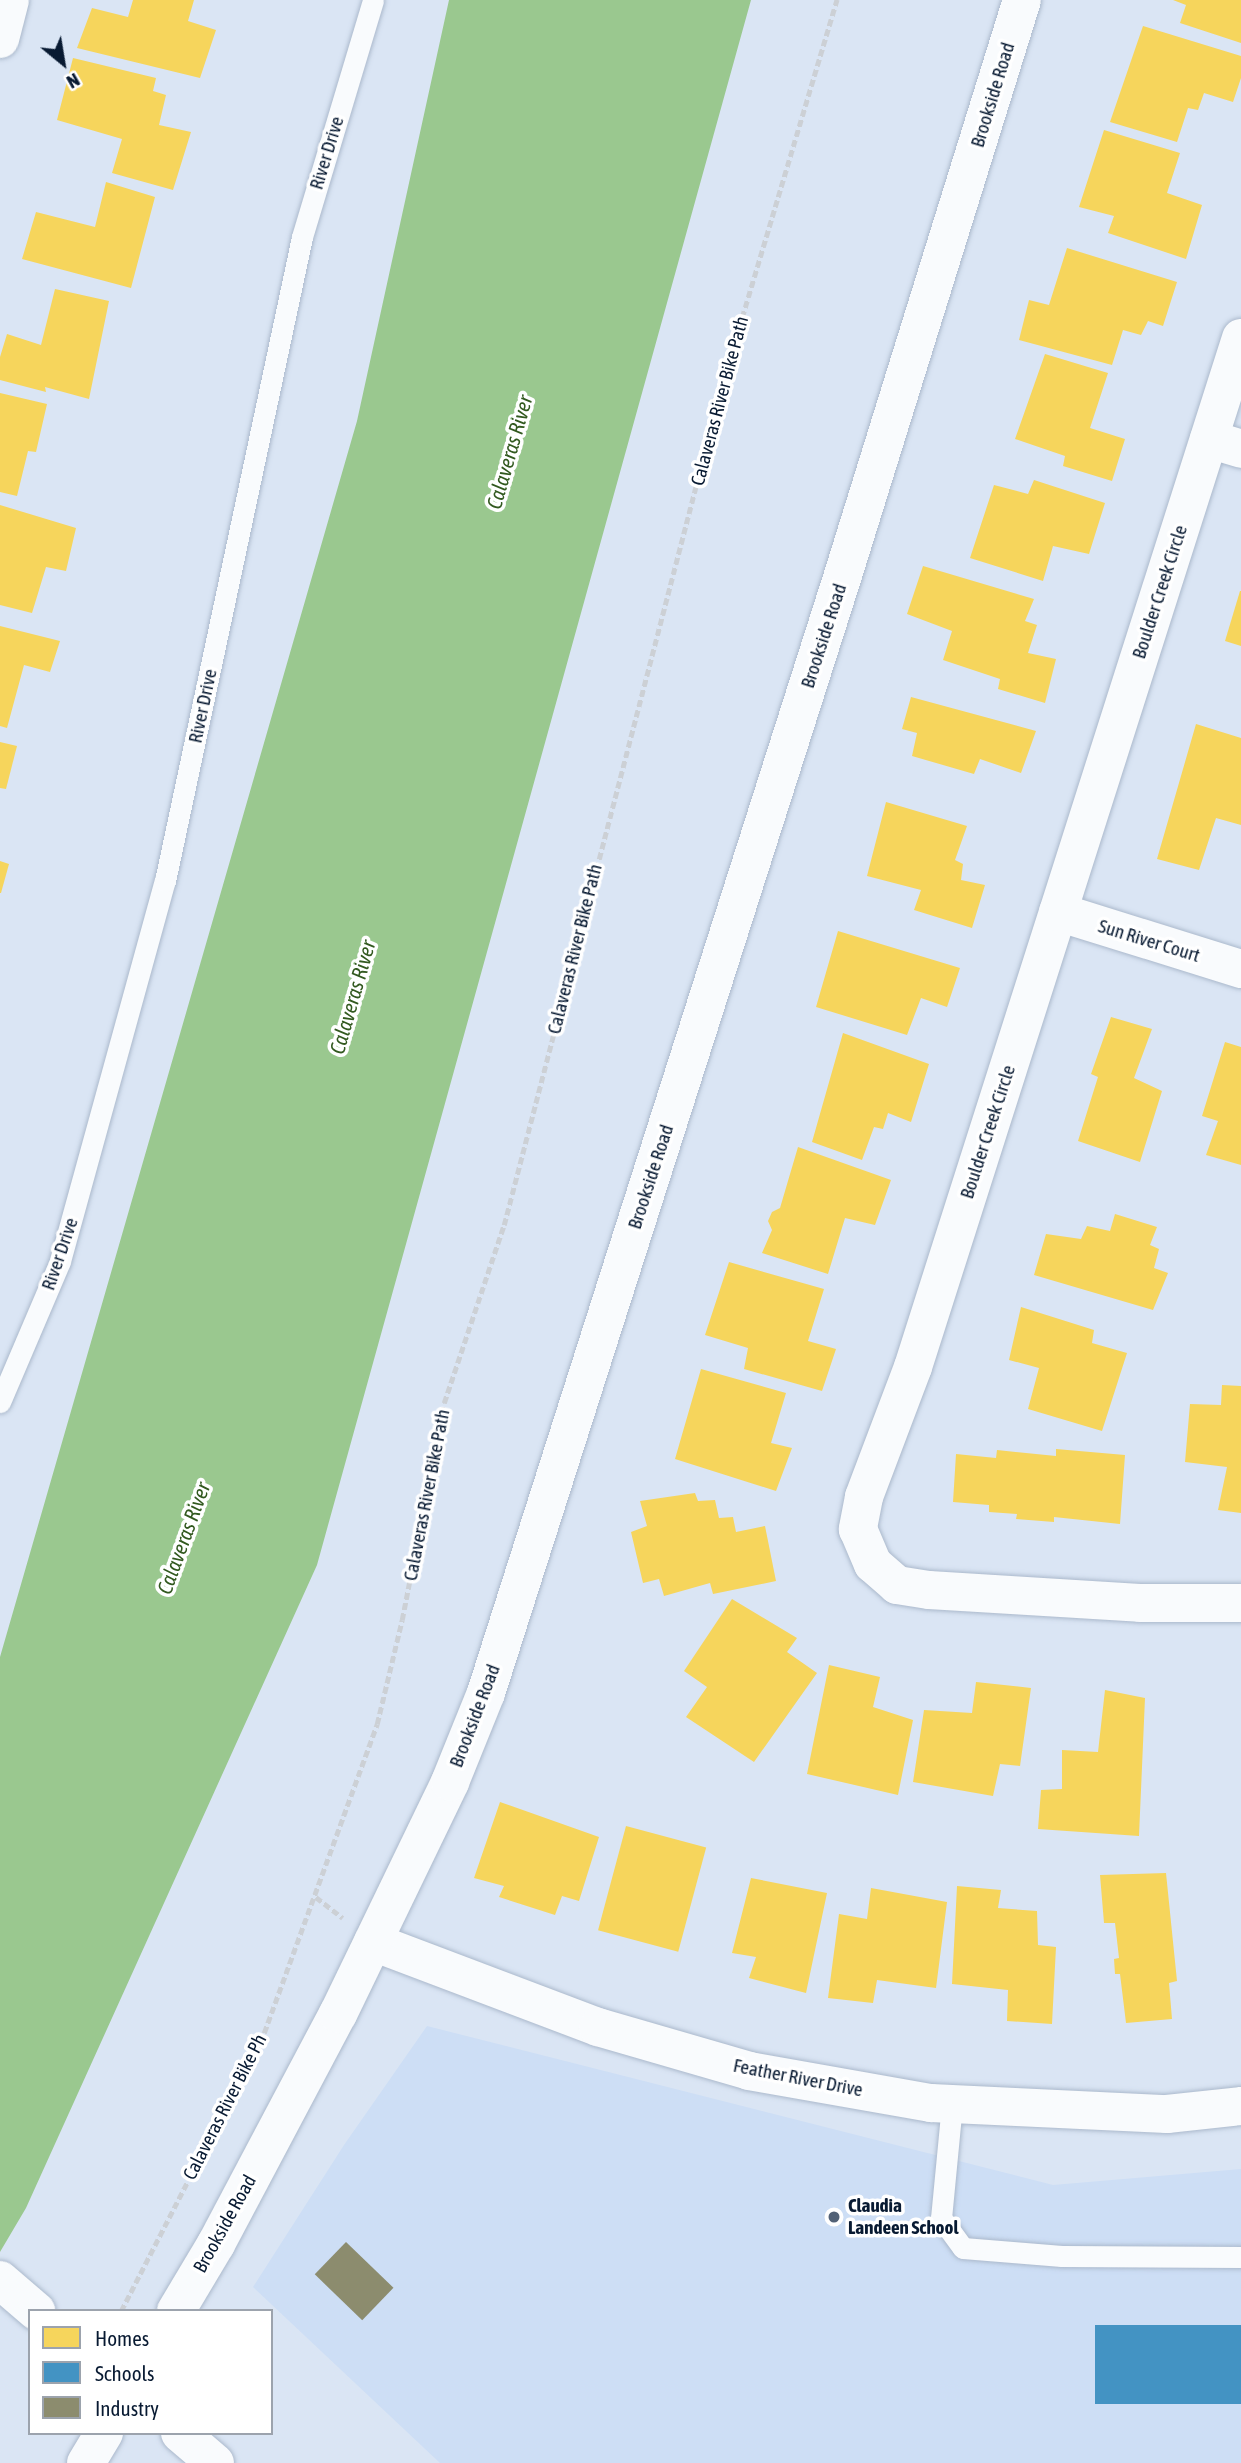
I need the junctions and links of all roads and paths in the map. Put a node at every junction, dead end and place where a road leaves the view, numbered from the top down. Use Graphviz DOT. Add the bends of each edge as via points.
graph roads {
  1 [pos="10,0"];
  2 [pos="373,0"];
  3 [pos="837,0"];
  4 [pos="1022,0"];
  5 [pos="0,39"];
  6 [pos="1241,338"];
  7 [pos="1225,444"];
  8 [pos="1058,912"];
  9 [pos="1241,969"];
  10 [pos="0,1402"];
  11 [pos="1241,1603"];
  12 [pos="316,1897"];
  13 [pos="373,1942"];
  14 [pos="952,2104"];
  15 [pos="1241,2106"];
  16 [pos="1241,2257"];
  17 [pos="0,2280"];
  18 [pos="34,2309"];
  19 [pos="122,2309"];
  20 [pos="177,2309"];
  21 [pos="103,2435"];
  22 [pos="182,2435"];
  23 [pos="86,2463"];
  24 [pos="215,2463"];
  1 -- 5 [label="main road"];
  2 -- 10 [label="lane, River Drive" via="302,237 165,881 60,1262"];
  3 -- 12 [label="path, Calaveras River Bike Path" via="724,378 504,1226 444,1403 377,1724"];
  4 -- 13 [label="main road, Brookside Road" via="486,1693 450,1782"];
  6 -- 7 [label="main road, Boulder Creek Circle"];
  7 -- 8 [label="main road, Boulder Creek Circle"];
  8 -- 9 [label="main road, Sun River Court"];
  8 -- 11 [label="main road, Boulder Creek Circle" via="913,1367 864,1497 858,1529 873,1564 897,1585 929,1591 1140,1603"];
  12 -- 19 [label="path, Calaveras River Bike Ph" via="264,2034"];
  13 -- 14 [label="main road, Feather River Drive" via="598,2027 749,2071"];
  13 -- 20 [label="main road, Brookside Road" via="216,2244"];
  14 -- 15 [label="main road, Feather River Drive" via="1167,2113"];
  14 -- 16 [label="lane" via="941,2218 963,2248 1062,2256"];
  17 -- 18 [label="main road"];
  21 -- 23 [label="main road"];
  22 -- 24 [label="main road"];
}
